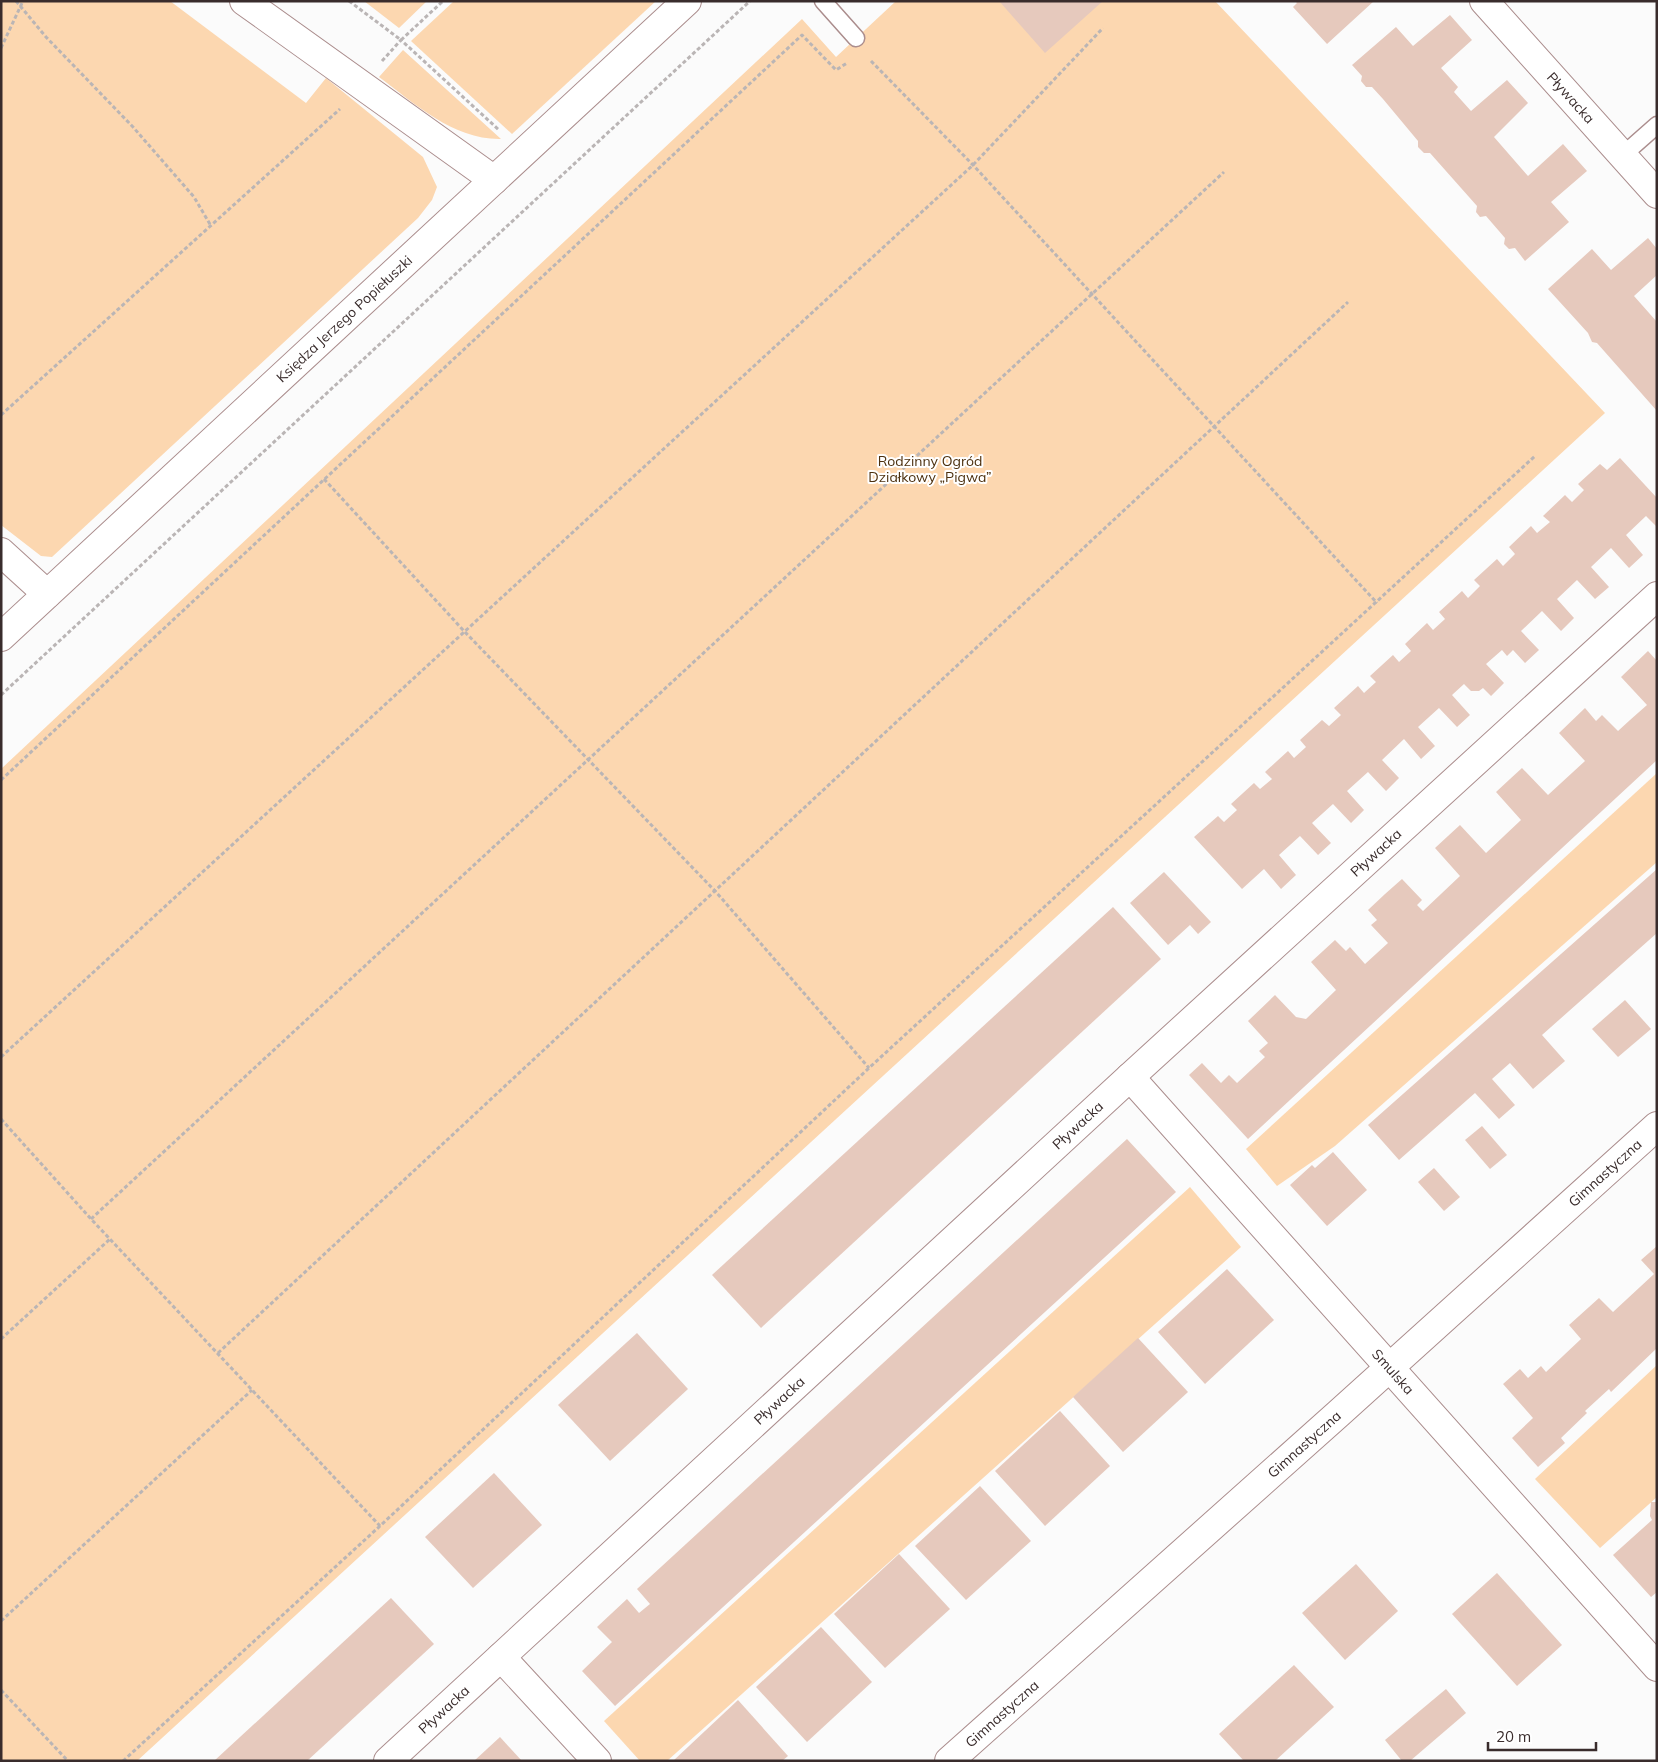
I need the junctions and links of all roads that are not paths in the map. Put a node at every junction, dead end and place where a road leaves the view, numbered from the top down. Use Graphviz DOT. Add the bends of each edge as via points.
graph roads {
  1 [pos="244,1"];
  2 [pos="686,1"];
  3 [pos="823,1"];
  4 [pos="1484,1"];
  5 [pos="859,45"];
  6 [pos="1657,125"];
  7 [pos="1623,155"];
  8 [pos="494,180"];
  9 [pos="1657,194"];
  10 [pos="1,552"];
  11 [pos="47,594"];
  12 [pos="1657,596"];
  13 [pos="1,637"];
  14 [pos="1130,1077"];
  15 [pos="1657,1126"];
  16 [pos="1389,1368"];
  17 [pos="501,1657"];
  18 [pos="1657,1667"];
  19 [pos="388,1761"];
  20 [pos="597,1761"];
  21 [pos="949,1761"];
  1 -- 8 [label="street"];
  2 -- 8 [label="street, Księdza Jerzego Popiełuszki"];
  3 -- 5 [label="lane"];
  4 -- 7 [label="street, Pływacka"];
  6 -- 7 [label="lane"];
  7 -- 9 [label="street, Pływacka"];
  8 -- 11 [label="street, Księdza Jerzego Popiełuszki"];
  10 -- 11 [label="street"];
  11 -- 13 [label="street, Księdza Jerzego Popiełuszki"];
  12 -- 14 [label="street, Pływacka"];
  14 -- 16 [label="street, Smulska"];
  14 -- 17 [label="street, Pływacka"];
  15 -- 16 [label="street, Gimnastyczna"];
  16 -- 18 [label="street, Smulska"];
  16 -- 21 [label="street, Gimnastyczna"];
  17 -- 19 [label="street, Pływacka"];
  17 -- 20 [label="street"];
}
